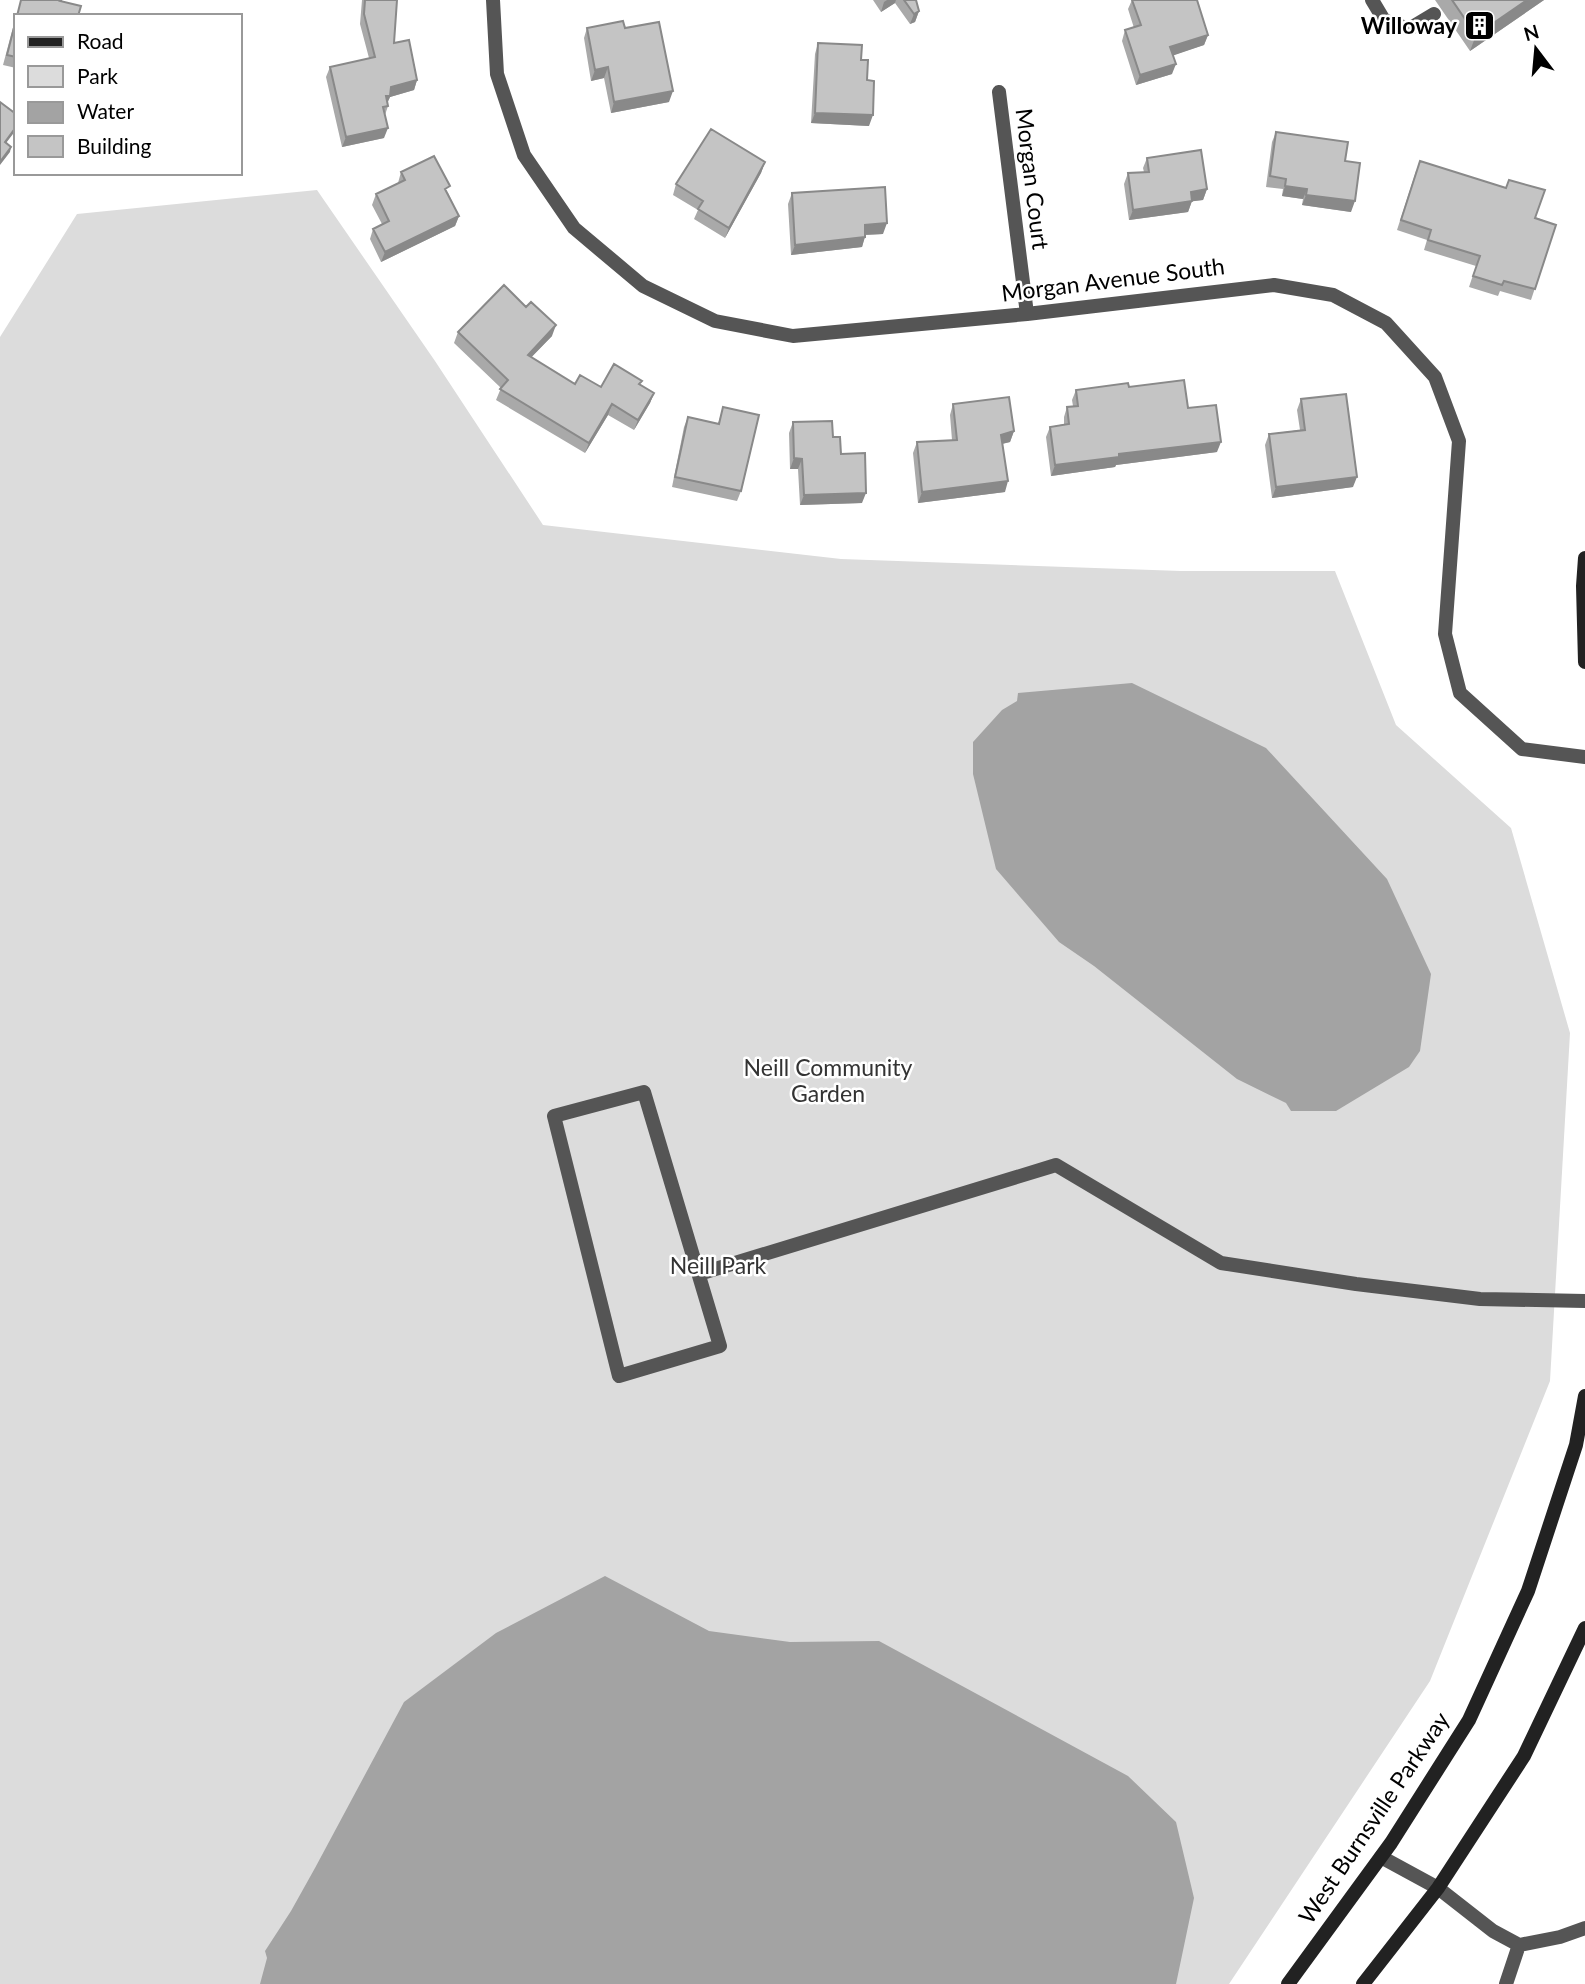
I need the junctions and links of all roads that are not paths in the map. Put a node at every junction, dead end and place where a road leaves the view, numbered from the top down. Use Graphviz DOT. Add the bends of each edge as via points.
graph roads {
  1 [pos="493,0"];
  2 [pos="1372,0"];
  3 [pos="1434,14"];
  4 [pos="999,92"];
  5 [pos="1027,314"];
  6 [pos="1585,558"];
  7 [pos="1585,662"];
  8 [pos="1585,757"];
  9 [pos="699,1274"];
  10 [pos="1585,1301"];
  11 [pos="1585,1396"];
  12 [pos="1585,1628"];
  13 [pos="1381,1857"];
  14 [pos="1438,1888"];
  15 [pos="1585,1928"];
  16 [pos="1519,1945"];
  17 [pos="1288,1984"];
  18 [pos="1363,1984"];
  19 [pos="1506,1984"];
  1 -- 5 [label="street, Morgan Avenue South" via="497,74 524,155 574,228 643,286 715,321 793,336"];
  2 -- 3 [label="street" via="1384,20 1409,29"];
  4 -- 5 [label="street, Morgan Court"];
  5 -- 8 [label="street, Morgan Avenue South" via="1274,285 1333,295 1386,323 1435,377 1459,441 1445,634 1460,693 1522,749"];
  6 -- 7 [label="street"];
  9 -- 9 [label="street" via="644,1092 554,1116 620,1376 720,1346"];
  9 -- 10 [label="street" via="1056,1165 1221,1263 1480,1299"];
  11 -- 13 [label="street, West Burnsville Parkway" via="1576,1445 1528,1591 1469,1720"];
  12 -- 14 [label="street" via="1524,1756"];
  13 -- 14 [label="street"];
  13 -- 17 [label="street, West Burnsville Parkway"];
  14 -- 16 [label="street" via="1493,1931"];
  14 -- 18 [label="street"];
  15 -- 16 [label="street"];
  16 -- 19 [label="street"];
}
